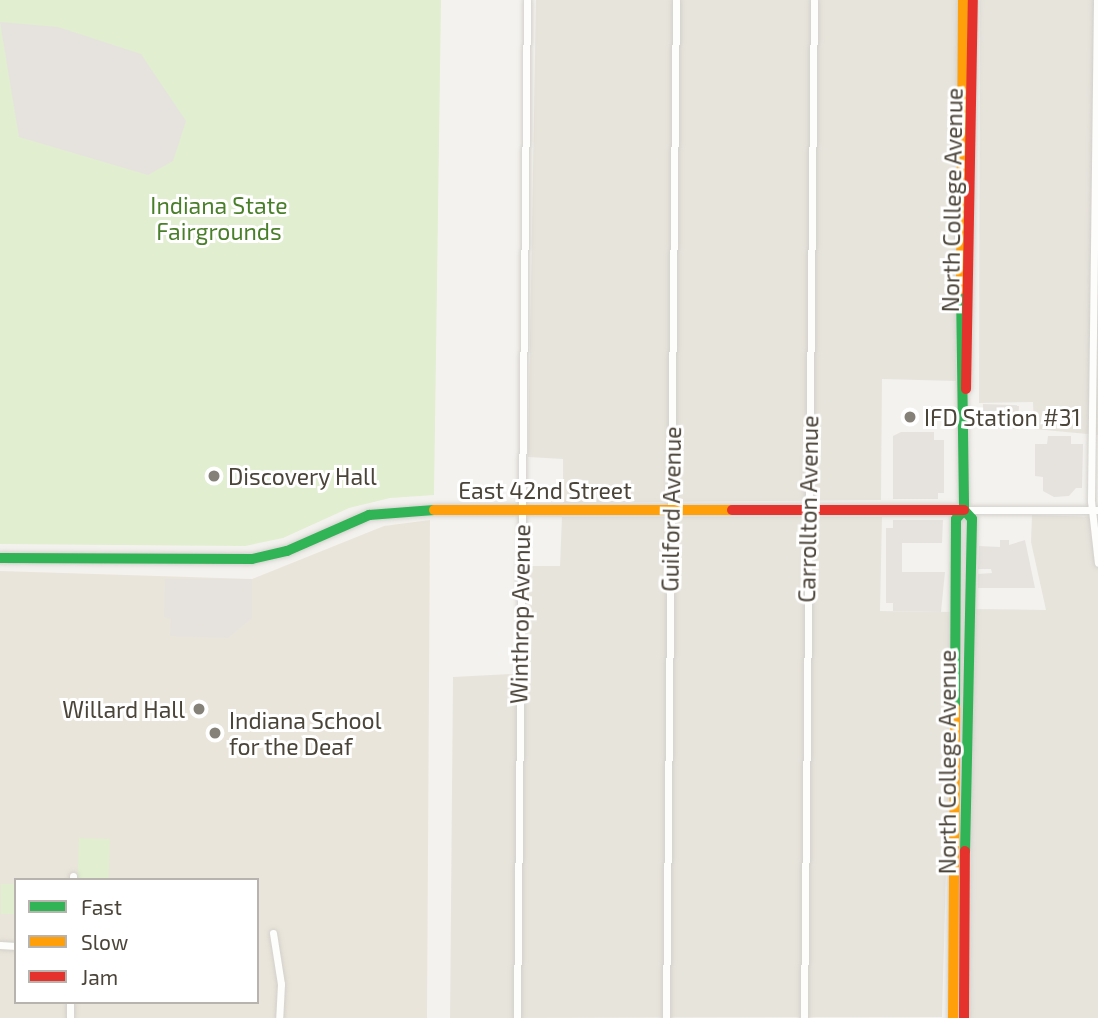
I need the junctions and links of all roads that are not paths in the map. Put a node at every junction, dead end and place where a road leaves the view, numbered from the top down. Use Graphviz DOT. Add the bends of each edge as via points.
graph roads {
  1 [pos="527,0"];
  2 [pos="676,0"];
  3 [pos="814,0"];
  4 [pos="963,0"];
  5 [pos="973,0"];
  6 [pos="1097,0"];
  7 [pos="964,400"];
  8 [pos="521,509"];
  9 [pos="670,510"];
  10 [pos="808,510"];
  11 [pos="964,510"];
  12 [pos="1095,510"];
  13 [pos="0,558"];
  14 [pos="1098,563"];
  15 [pos="273,933"];
  16 [pos="279,1018"];
  17 [pos="517,1018"];
  18 [pos="666,1018"];
  19 [pos="804,1018"];
  20 [pos="953,1018"];
  21 [pos="964,1018"];
  1 -- 8 [label="street, Winthrop Avenue"];
  2 -- 9 [label="street, Guilford Avenue"];
  3 -- 10 [label="street, Carrollton Avenue"];
  4 -- 7 [label="main road, North College Avenue" via="960,369"];
  5 -- 7 [label="main road, North College Avenue" via="969,369"];
  6 -- 12 [label="street"];
  7 -- 11 [label="main road, North College Avenue"];
  8 -- 9 [label="main road, East 42nd Street"];
  8 -- 13 [label="main road, East 42nd Street" via="385,512 287,551 252,559"];
  8 -- 17 [label="street, Winthrop Avenue"];
  9 -- 10 [label="main road, East 42nd Street"];
  9 -- 18 [label="street, Guilford Avenue"];
  10 -- 11 [label="main road, East 42nd Street"];
  10 -- 19 [label="street, Carrollton Avenue"];
  11 -- 12 [label="street, East 42nd Street"];
  11 -- 20 [label="main road, North College Avenue" via="956,519"];
  11 -- 21 [label="main road, North College Avenue" via="972,519 966,651"];
  12 -- 14 [label="street"];
  15 -- 16 [label="street" via="281,984"];
}
